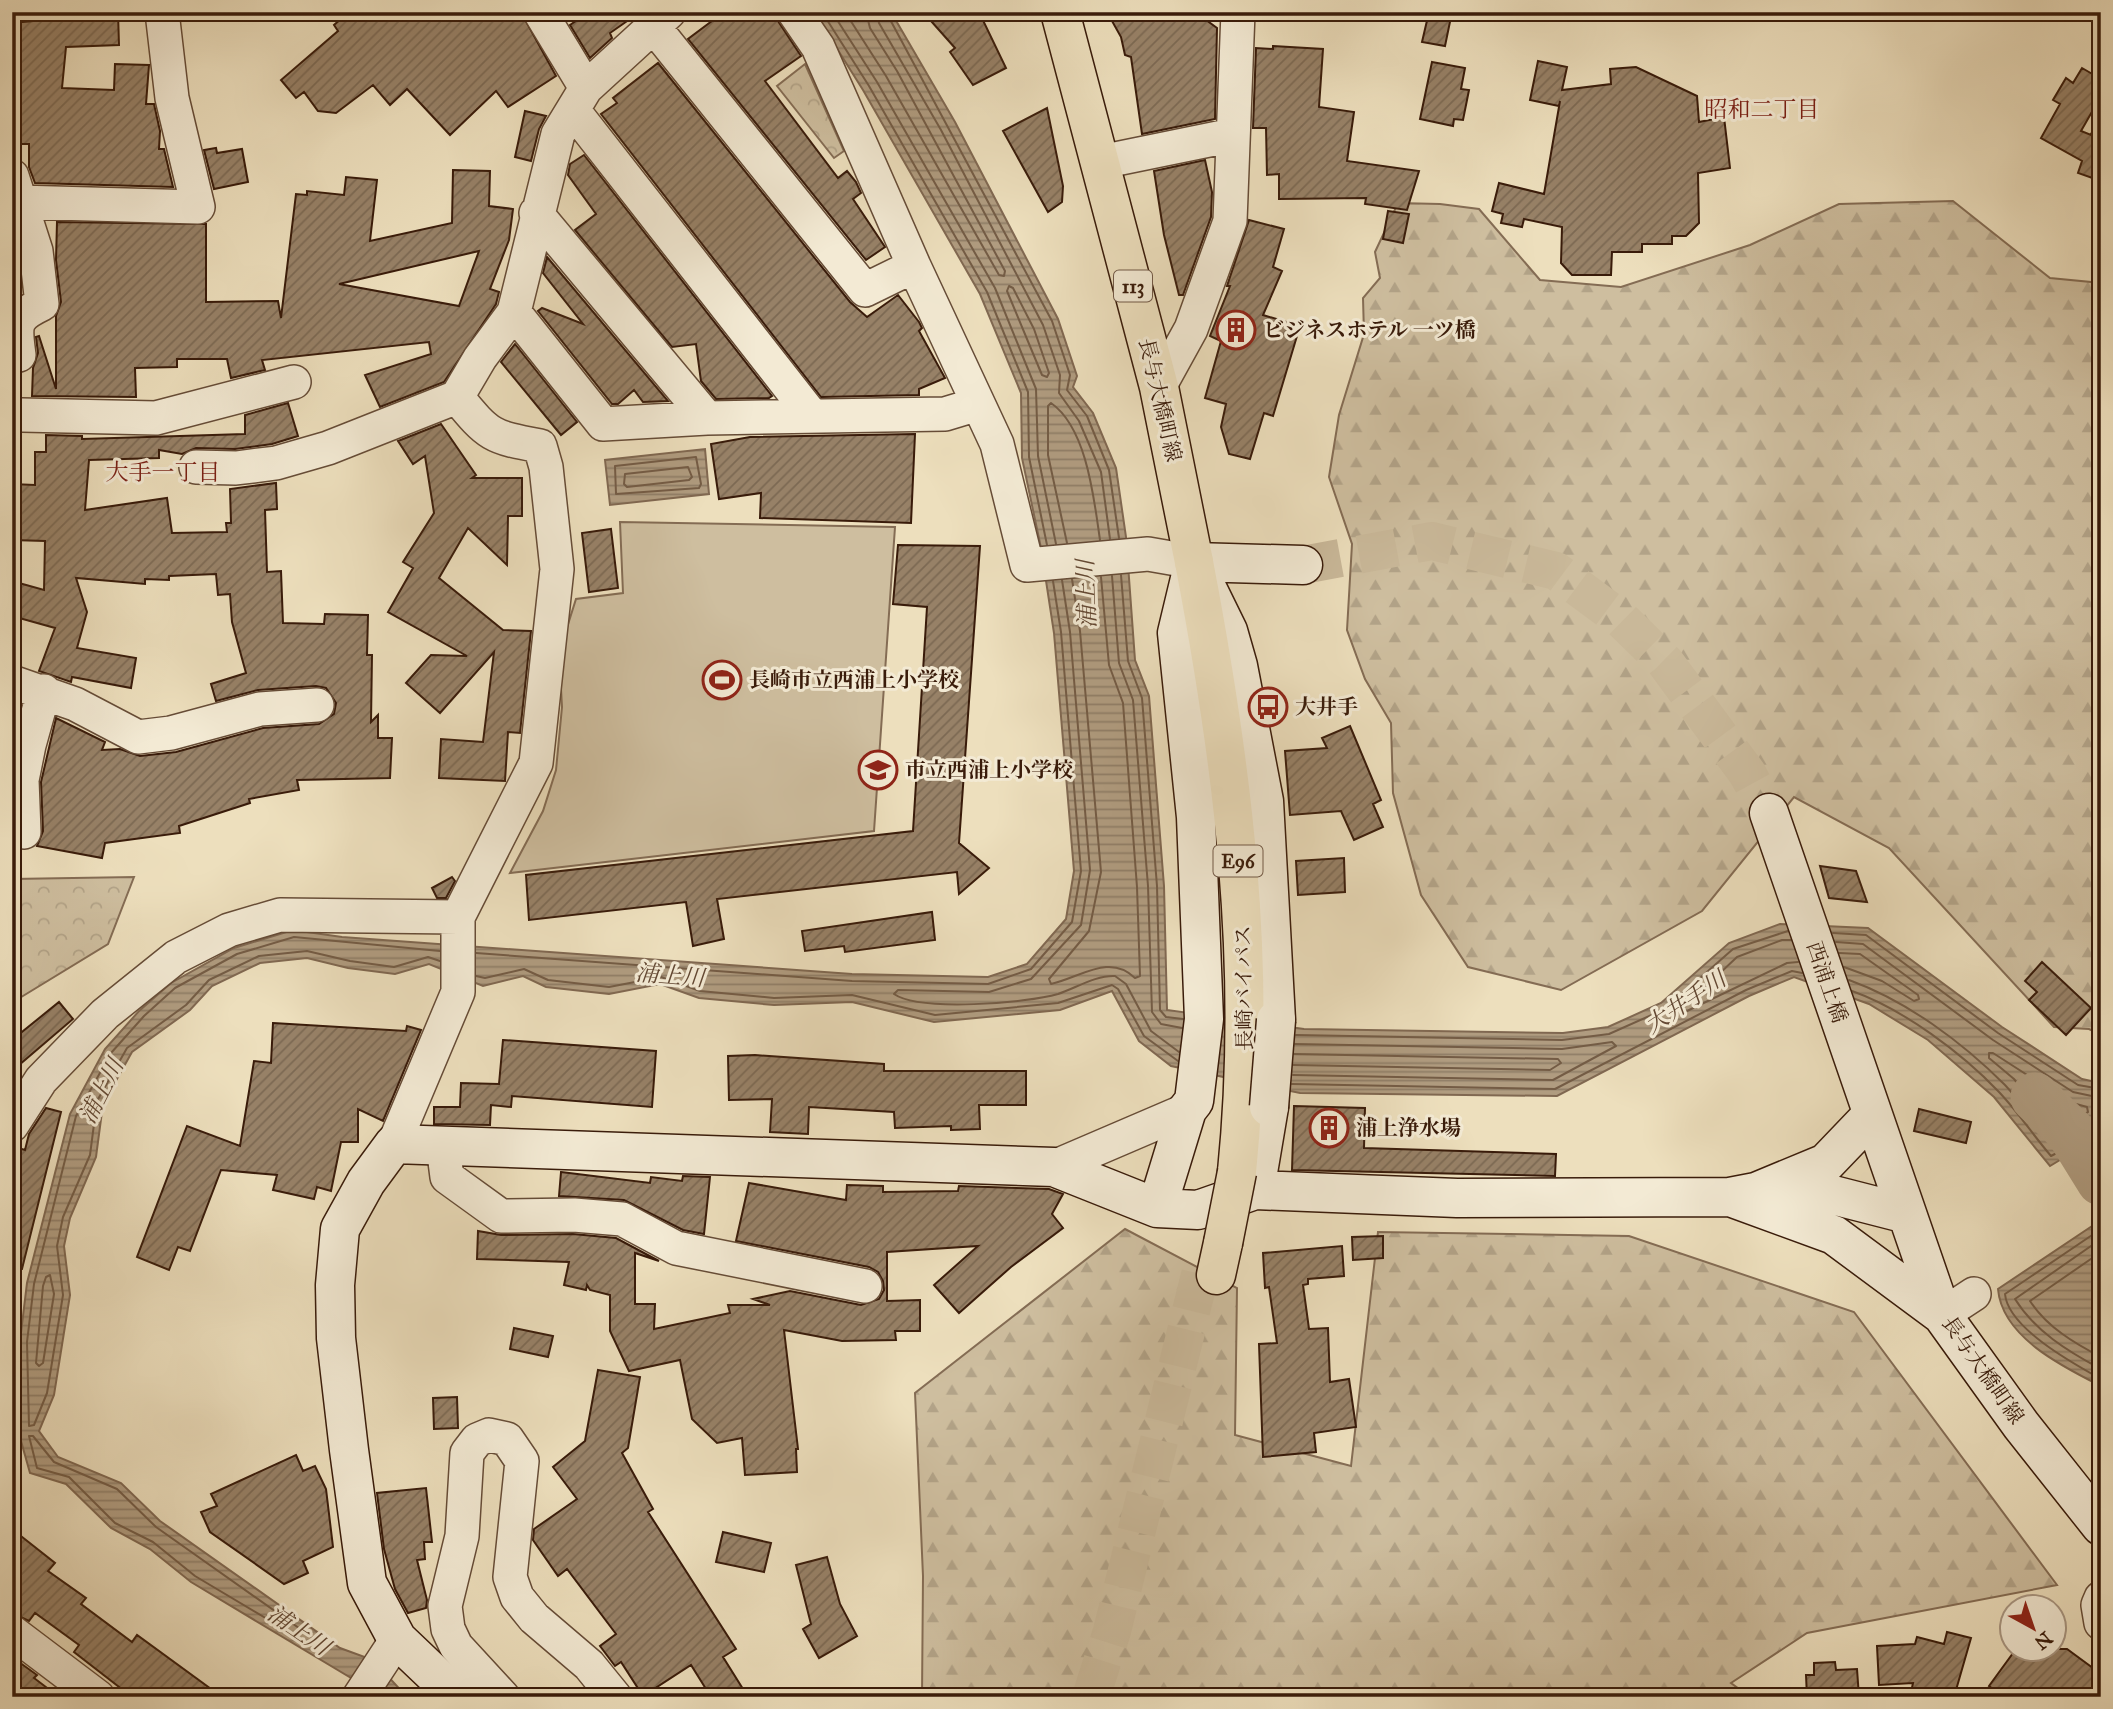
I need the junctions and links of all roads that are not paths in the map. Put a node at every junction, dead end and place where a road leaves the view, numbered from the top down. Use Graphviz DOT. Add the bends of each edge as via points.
graph roads {
  1 [pos="162,12"];
  2 [pos="540,12"];
  3 [pos="794,12"];
  4 [pos="1060,12"];
  5 [pos="1238,12"];
  6 [pos="665,16"];
  7 [pos="579,99"];
  8 [pos="1233,135"];
  9 [pos="1101,162"];
  10 [pos="15,189"];
  11 [pos="536,213"];
  12 [pos="914,266"];
  13 [pos="514,312"];
  14 [pos="12,356"];
  15 [pos="294,382"];
  16 [pos="1159,387"];
  17 [pos="457,397"];
  18 [pos="978,404"];
  19 [pos="22,415"];
  20 [pos="812,416"];
  21 [pos="707,418"];
  22 [pos="196,467"];
  23 [pos="1194,562"];
  24 [pos="1303,565"];
  25 [pos="12,682"];
  26 [pos="44,691"];
  27 [pos="317,705"];
  28 [pos="1769,813"];
  29 [pos="24,832"];
  30 [pos="458,917"];
  31 [pos="1238,1021"];
  32 [pos="1224,1104"];
  33 [pos="1872,1115"];
  34 [pos="12,1125"];
  35 [pos="394,1144"];
  36 [pos="443,1146"];
  37 [pos="1054,1167"];
  38 [pos="1237,1178"];
  39 [pos="1743,1195"];
  40 [pos="1157,1208"];
  41 [pos="1907,1214"];
  42 [pos="1212,1257"];
  43 [pos="865,1286"];
  44 [pos="1974,1294"];
  45 [pos="1942,1315"];
  46 [pos="2101,1527"];
  47 [pos="2101,1598"];
  48 [pos="2101,1623"];
  49 [pos="12,1632"];
  50 [pos="390,1649"];
  51 [pos="98,1697"];
  52 [pos="359,1697"];
  53 [pos="458,1697"];
  54 [pos="503,1697"];
  55 [pos="615,1697"];
  1 -- 10 [label="street" via="172,98 198,207"];
  2 -- 7 [label="street"];
  3 -- 12 [label="street" via="818,47"];
  4 -- 9 [label="main road, 長与大橋町線 / 113"];
  5 -- 8 [label="street"];
  6 -- 7 [label="street"];
  6 -- 12 [label="street" via="865,290"];
  7 -- 11 [label="street" via="558,134"];
  7 -- 20 [label="street"];
  8 -- 9 [label="street"];
  8 -- 16 [label="street" via="1230,221 1191,330"];
  9 -- 16 [label="main road, 長与大橋町線 / 113"];
  10 -- 14 [label="street" via="36,251 42,304 23,313 16,328 19,355"];
  11 -- 13 [label="street"];
  11 -- 21 [label="street"];
  12 -- 18 [label="street"];
  13 -- 17 [label="street"];
  13 -- 21 [label="street" via="603,424"];
  15 -- 19 [label="street" via="156,418"];
  16 -- 23 [label="main road, 長与大橋町線 / 113"];
  17 -- 22 [label="street" via="328,448 276,463"];
  17 -- 30 [label="street" via="485,431 540,446 557,569 536,763"];
  18 -- 20 [label="street" via="945,414"];
  18 -- 23 [label="street" via="997,443 1027,565 1148,554"];
  20 -- 21 [label="street"];
  23 -- 24 [label="street"];
  23 -- 31 [label="main road, 長崎バイパス / E96" via="1242,911"];
  23 -- 31 [label="street" via="1177,633 1196,817"];
  23 -- 31 [label="street" via="1228,631 1264,801"];
  25 -- 26 [label="street"];
  26 -- 27 [label="street" via="138,737 260,709"];
  26 -- 29 [label="street" via="22,780"];
  28 -- 33 [label="street, 西浦上橋"];
  30 -- 34 [label="street" via="279,915 229,930 176,957 105,1014 41,1080"];
  30 -- 35 [label="street" via="458,992"];
  31 -- 32 [label="street, bridge"];
  31 -- 32 [label="street"];
  32 -- 37 [label="street"];
  32 -- 38 [label="main road"];
  32 -- 40 [label="street"];
  33 -- 39 [label="street" via="1826,1163"];
  33 -- 41 [label="street, 長与大橋町線"];
  35 -- 36 [label="street"];
  35 -- 50 [label="street" via="340,1229 335,1285 336,1338 367,1583"];
  36 -- 37 [label="street"];
  36 -- 43 [label="street" via="447,1177 502,1216 622,1219 676,1248"];
  37 -- 40 [label="street"];
  38 -- 39 [label="street" via="1457,1198"];
  38 -- 40 [label="street" via="1198,1210"];
  38 -- 42 [label="main road, bridge"];
  39 -- 41 [label="street" via="1833,1195"];
  39 -- 45 [label="street" via="1835,1235"];
  41 -- 45 [label="street, 長与大橋町線"];
  44 -- 45 [label="street"];
  45 -- 46 [label="street, 長与大橋町線"];
  47 -- 48 [label="street"];
  49 -- 51 [label="street"];
  50 -- 52 [label="street"];
  50 -- 53 [label="street"];
  54 -- 55 [label="street" via="456,1646 445,1606 462,1536 467,1453 477,1440 489,1435 507,1439 522,1461 510,1577 517,1597 534,1618 589,1665"];
}
